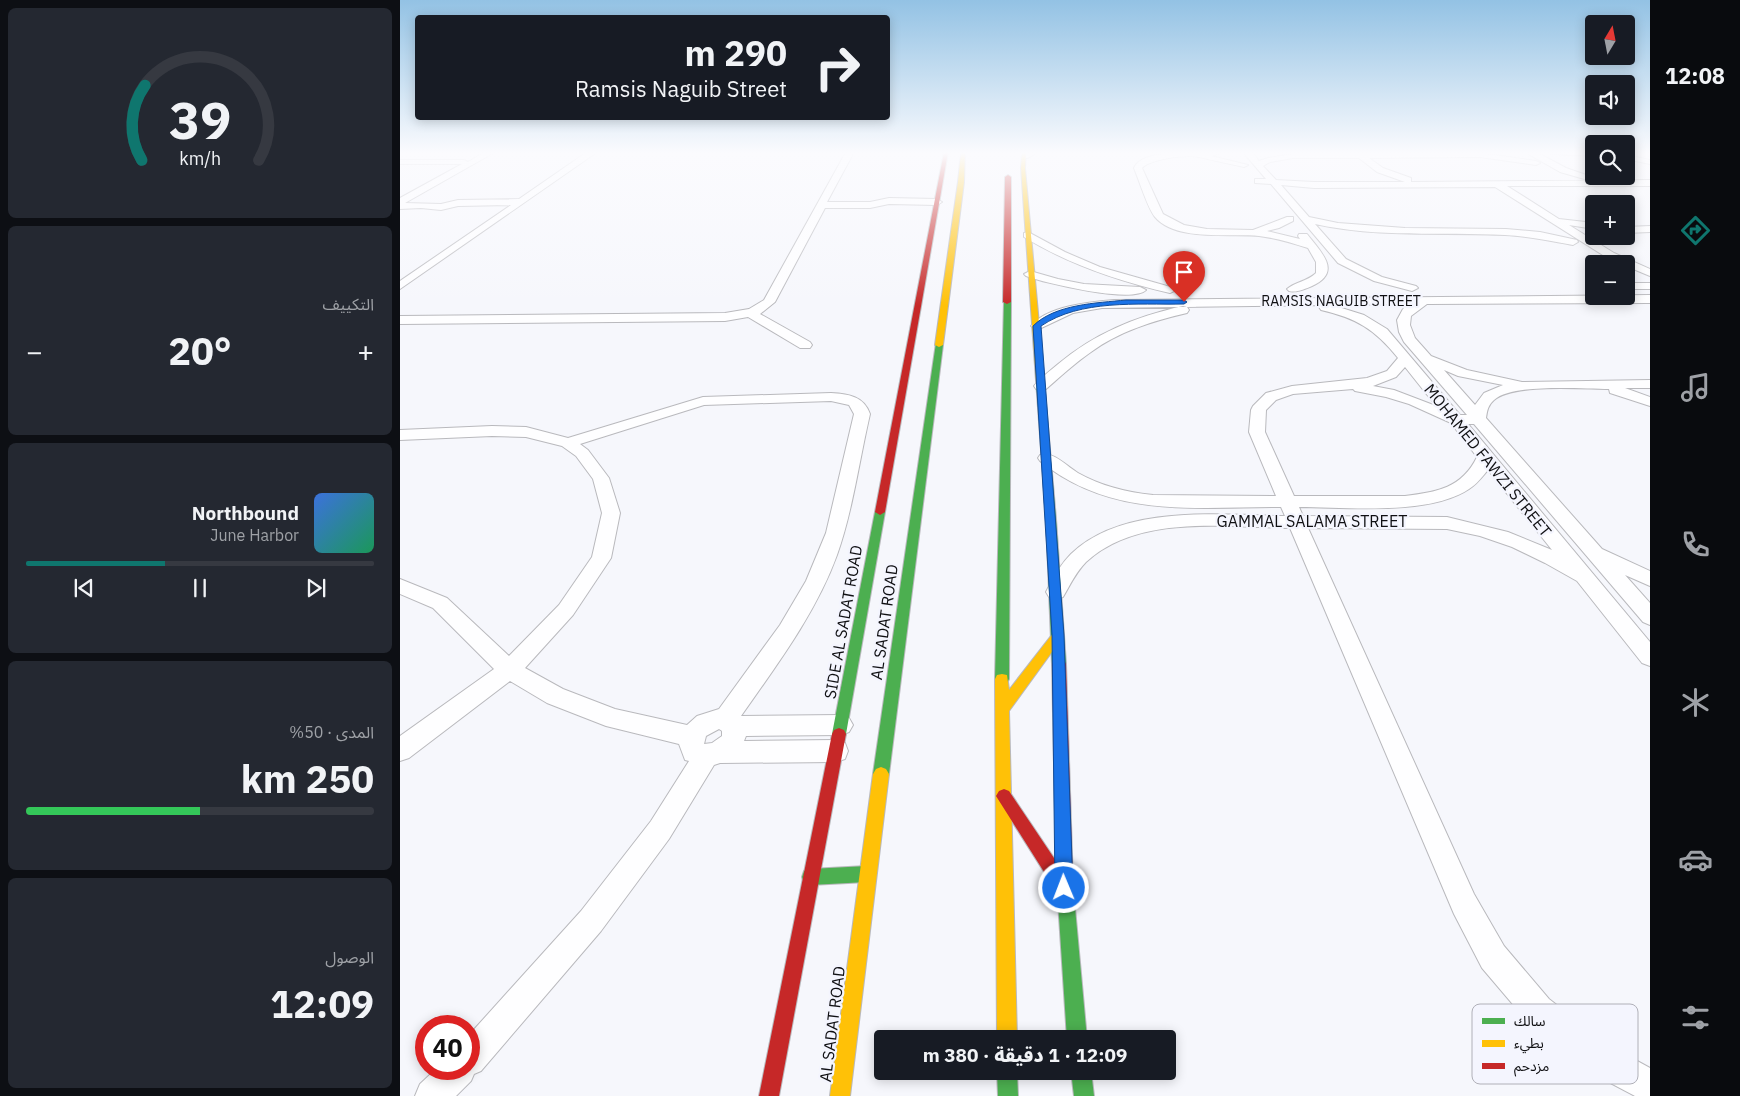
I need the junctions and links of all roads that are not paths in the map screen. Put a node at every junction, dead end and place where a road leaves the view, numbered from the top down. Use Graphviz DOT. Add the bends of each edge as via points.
graph roads {
  1 [pos="424,203"];
  2 [pos="457,203"];
  3 [pos="519,203"];
  4 [pos="915,203"];
  5 [pos="937,203"];
  6 [pos="958,203"];
  7 [pos="1008,203"];
  8 [pos="1017,203"];
  9 [pos="1026,203"];
  10 [pos="1153,203"];
  11 [pos="1291,203"];
  12 [pos="1513,203"];
  13 [pos="1524,203"];
  14 [pos="821,205"];
  15 [pos="1026,208"];
  16 [pos="1305,219"];
  17 [pos="1554,220"];
  18 [pos="1533,222"];
  19 [pos="1585,225"];
  20 [pos="932,229"];
  21 [pos="1650,229"];
  22 [pos="1500,230"];
  23 [pos="1635,230"];
  24 [pos="1374,231"];
  25 [pos="1243,232"];
  26 [pos="1028,235"];
  27 [pos="1585,236"];
  28 [pos="952,239"];
  29 [pos="1335,241"];
  30 [pos="1573,242"];
  31 [pos="1600,245"];
  32 [pos="1311,246"];
  33 [pos="1591,255"];
  34 [pos="1650,273"];
  35 [pos="1030,274"];
  36 [pos="400,286"];
  37 [pos="1635,286"];
  38 [pos="1650,286"];
  39 [pos="1372,288"];
  40 [pos="1322,289"];
  41 [pos="1123,290"];
  42 [pos="1419,292"];
  43 [pos="1292,293"];
  44 [pos="1650,299"];
  45 [pos="1222,302"];
  46 [pos="1126,303"];
  47 [pos="750,313"];
  48 [pos="400,320"];
  49 [pos="1037,326"];
  50 [pos="1388,338"];
  51 [pos="1409,339"];
  52 [pos="805,345"];
  53 [pos="1405,358"];
  54 [pos="1425,358"];
  55 [pos="1650,384"];
  56 [pos="1589,385"];
  57 [pos="1041,386"];
  58 [pos="1530,386"];
  59 [pos="1339,387"];
  60 [pos="1650,402"];
  61 [pos="1478,419"];
  62 [pos="1455,420"];
  63 [pos="400,435"];
  64 [pos="568,443"];
  65 [pos="1486,456"];
  66 [pos="1046,458"];
  67 [pos="1293,511"];
  68 [pos="1591,549"];
  69 [pos="1584,577"];
  70 [pos="1650,579"];
  71 [pos="400,586"];
  72 [pos="1055,593"];
  73 [pos="1650,617"];
  74 [pos="1058,635"];
  75 [pos="1650,657"];
  76 [pos="509,670"];
  77 [pos="1002,710"];
  78 [pos="729,723"];
  79 [pos="841,725"];
  80 [pos="706,748"];
  81 [pos="400,750"];
  82 [pos="836,751"];
  83 [pos="1004,796"];
  84 [pos="867,874"];
  85 [pos="810,877"];
  86 [pos="1064,888"];
  87 [pos="1533,1004"];
  88 [pos="1007,1030"];
  89 [pos="1076,1030"];
  90 [pos="480,1047"];
  91 [pos="448,1080"];
  92 [pos="1007,1080"];
  93 [pos="1638,1080"];
  94 [pos="1650,1086"];
  95 [pos="432,1096"];
  96 [pos="769,1096"];
  97 [pos="840,1096"];
  98 [pos="1008,1096"];
  1 -- 2 [label="street" via="441,207"];
  3 -- 36 [label="street"];
  4 -- 14 [label="street" via="888,208"];
  5 -- 20 [label="main road, SIDE AL SADAT ROAD"];
  6 -- 28 [label="main road, AL SADAT ROAD"];
  7 -- 77 [label="main road"];
  8 -- 15 [label="main road"];
  9 -- 15 [label="main road"];
  10 -- 25 [label="street" via="1164,221 1186,229"];
  11 -- 16 [label="street"];
  12 -- 18 [label="street"];
  13 -- 17 [label="street"];
  14 -- 47 [label="street" via="769,302"];
  15 -- 26 [label="main road"];
  16 -- 24 [label="street"];
  16 -- 29 [label="street"];
  17 -- 19 [label="street"];
  17 -- 27 [label="street"];
  18 -- 22 [label="street"];
  18 -- 30 [label="street"];
  20 -- 28 [label="main road"];
  20 -- 79 [label="main road, SIDE AL SADAT ROAD"];
  21 -- 23 [label="street"];
  22 -- 24 [label="street"];
  22 -- 30 [label="street"];
  24 -- 29 [label="street"];
  25 -- 32 [label="street" via="1272,235"];
  25 -- 32 [label="street" via="1276,226 1287,216"];
  26 -- 35 [label="main road"];
  26 -- 41 [label="street" via="1083,266 1175,290"];
  28 -- 84 [label="main road, AL SADAT ROAD"];
  29 -- 42 [label="street" via="1342,261 1351,267"];
  30 -- 33 [label="street"];
  31 -- 34 [label="street" via="1625,263"];
  32 -- 43 [label="street" via="1322,260 1322,274"];
  35 -- 41 [label="street" via="1079,288"];
  35 -- 49 [label="main road"];
  37 -- 38 [label="street"];
  39 -- 42 [label="street, RAMSIS NAGUIB STREET"];
  40 -- 43 [label="street, RAMSIS NAGUIB STREET"];
  41 -- 46 [label="street" via="1119,298"];
  42 -- 43 [label="street, RAMSIS NAGUIB STREET"];
  42 -- 44 [label="street, RAMSIS NAGUIB STREET"];
  42 -- 51 [label="street, MOHAMED FAWZI STREET" via="1414,306 1406,312 1403,320"];
  43 -- 45 [label="street, RAMSIS NAGUIB STREET"];
  43 -- 50 [label="street, MOHAMED FAWZI STREET" via="1360,319"];
  45 -- 46 [label="street, RAMSIS NAGUIB STREET"];
  45 -- 57 [label="street" via="1162,315 1113,333 1092,345"];
  46 -- 49 [label="street, RAMSIS NAGUIB STREET" via="1073,309"];
  47 -- 48 [label="street"];
  47 -- 52 [label="street"];
  49 -- 57 [label="main road"];
  50 -- 51 [label="street"];
  50 -- 53 [label="street, MOHAMED FAWZI STREET"];
  51 -- 54 [label="street, MOHAMED FAWZI STREET"];
  53 -- 59 [label="street" via="1392,375 1360,385"];
  53 -- 62 [label="street, MOHAMED FAWZI STREET"];
  54 -- 58 [label="street" via="1478,377"];
  54 -- 61 [label="street, MOHAMED FAWZI STREET"];
  55 -- 56 [label="street"];
  56 -- 58 [label="street"];
  56 -- 60 [label="street"];
  57 -- 66 [label="main road"];
  58 -- 61 [label="street" via="1503,390 1485,399 1479,408"];
  59 -- 62 [label="street" via="1414,401"];
  59 -- 67 [label="street" via="1288,390 1261,403 1256,411 1257,432"];
  61 -- 62 [label="street"];
  61 -- 68 [label="street, MOHAMED FAWZI STREET"];
  62 -- 65 [label="street, MOHAMED FAWZI STREET"];
  63 -- 64 [label="street" via="526,432"];
  64 -- 76 [label="street" via="582,453 601,478 611,513 601,558 566,610"];
  64 -- 78 [label="street" via="682,406 713,400 831,397 844,398 860,407 862,414 835,534 822,567"];
  65 -- 67 [label="street, GAMMAL SALAMA STREET" via="1481,470 1454,492 1405,502"];
  65 -- 69 [label="street, MOHAMED FAWZI STREET"];
  66 -- 67 [label="street, GAMMAL SALAMA STREET" via="1079,482 1127,497"];
  66 -- 72 [label="main road"];
  67 -- 69 [label="street, GAMMAL SALAMA STREET" via="1474,528 1532,546"];
  67 -- 72 [label="street, GAMMAL SALAMA STREET" via="1174,521 1133,529 1107,539 1085,553 1067,571"];
  67 -- 87 [label="street" via="1464,904 1493,957"];
  68 -- 70 [label="street"];
  68 -- 73 [label="street, MOHAMED FAWZI STREET"];
  69 -- 75 [label="street, MOHAMED FAWZI STREET"];
  71 -- 76 [label="street" via="440,603"];
  72 -- 74 [label="main road"];
  74 -- 77 [label="main road"];
  74 -- 86 [label="main road"];
  76 -- 80 [label="street" via="555,696 614,719"];
  76 -- 81 [label="street"];
  77 -- 83 [label="main road"];
  78 -- 79 [label="street"];
  78 -- 80 [label="street" via="735,730 732,742"];
  78 -- 80 [label="street" via="713,720 696,731"];
  79 -- 82 [label="main road, SIDE AL SADAT ROAD"];
  80 -- 82 [label="street"];
  80 -- 90 [label="street" via="660,830 591,921"];
  82 -- 85 [label="main road, SIDE AL SADAT ROAD"];
  83 -- 86 [label="main road"];
  83 -- 88 [label="main road"];
  84 -- 85 [label="main road"];
  84 -- 97 [label="main road, AL SADAT ROAD"];
  85 -- 96 [label="main road, SIDE AL SADAT ROAD"];
  86 -- 89 [label="main road"];
  91 -- 95 [label="street"];
  92 -- 98 [label="main road"];
  93 -- 94 [label="street"];
}
